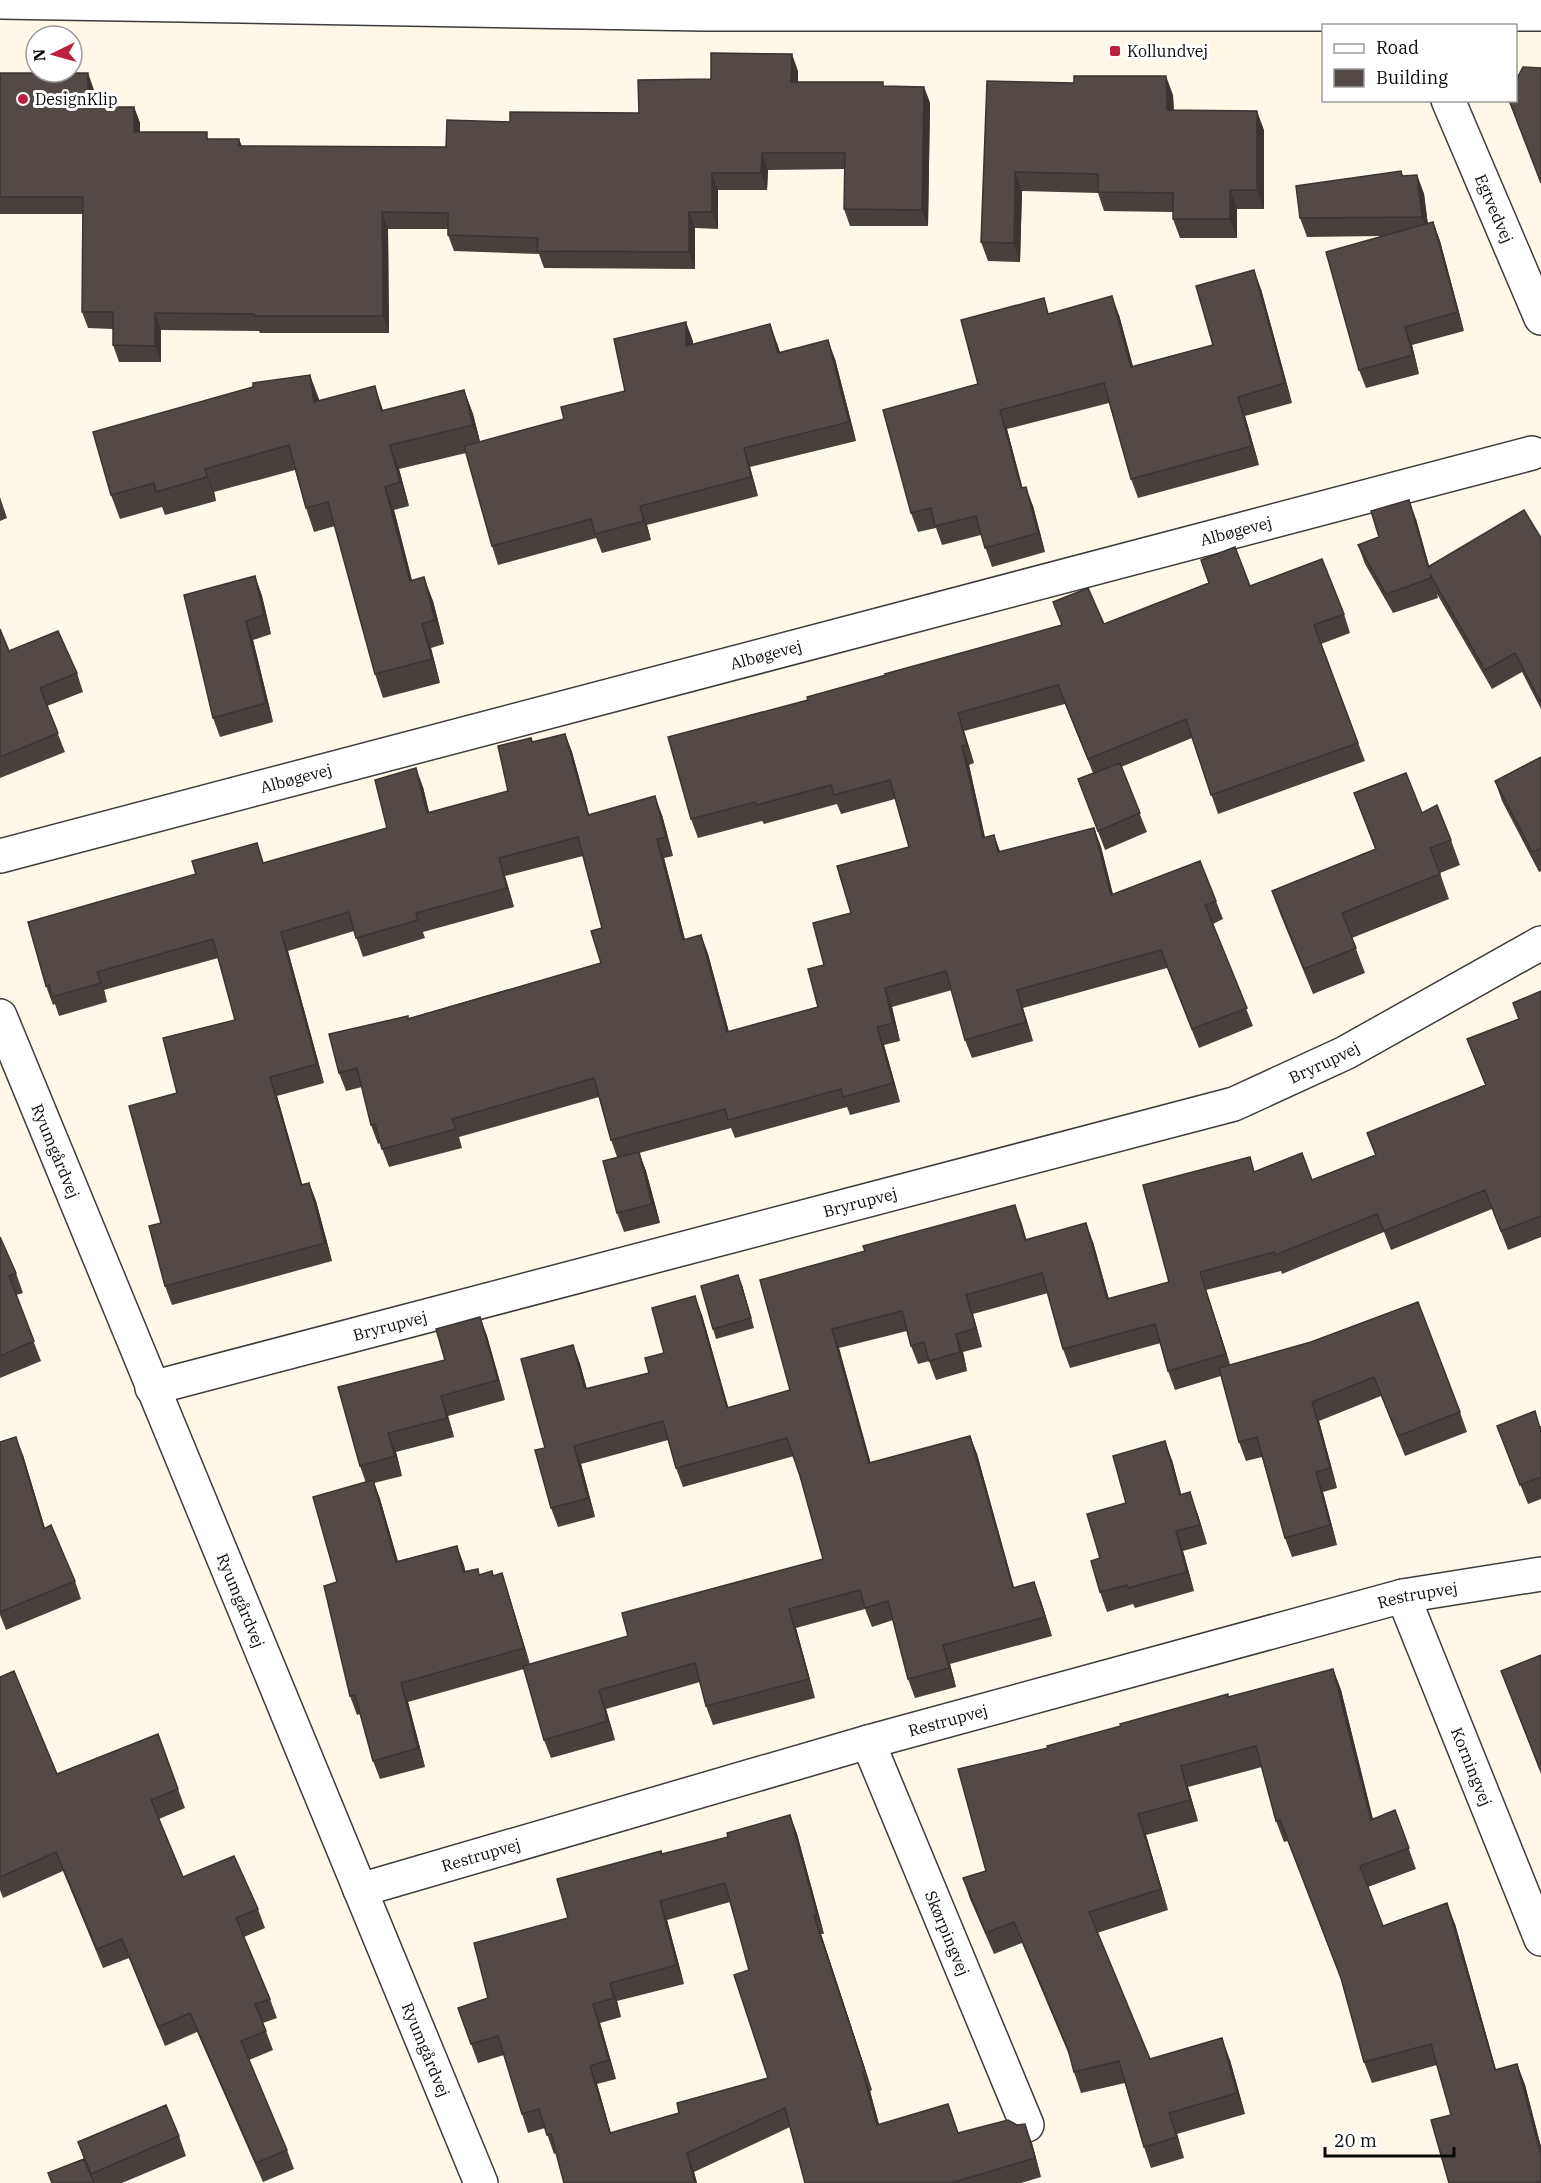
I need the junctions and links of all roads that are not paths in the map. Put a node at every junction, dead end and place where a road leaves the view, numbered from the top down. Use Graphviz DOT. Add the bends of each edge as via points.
graph roads {
  1 [pos="0,2"];
  2 [pos="1411,13"];
  3 [pos="1541,14"];
  4 [pos="1449,102"];
  5 [pos="1541,318"];
  6 [pos="1532,453"];
  7 [pos="0,856"];
  8 [pos="1541,944"];
  9 [pos="0,1016"];
  10 [pos="152,1388"];
  11 [pos="1541,1574"];
  12 [pos="1402,1596"];
  13 [pos="868,1742"];
  14 [pos="360,1890"];
  15 [pos="1541,1939"];
  16 [pos="1027,2125"];
  17 [pos="481,2183"];
  1 -- 2 [label="street" via="704,14"];
  2 -- 3 [label="street"];
  4 -- 5 [label="street, Egtvedvej"];
  6 -- 7 [label="street, Albøgevej"];
  8 -- 10 [label="street, Bryrupvej" via="1345,1053 1234,1104"];
  9 -- 10 [label="street, Ryumgårdvej"];
  10 -- 14 [label="street, Ryumgårdvej"];
  11 -- 12 [label="street, Restrupvej"];
  12 -- 13 [label="street, Restrupvej"];
  12 -- 15 [label="street, Korningvej"];
  13 -- 14 [label="street, Restrupvej"];
  13 -- 16 [label="street, Skørpingvej"];
  14 -- 17 [label="street, Ryumgårdvej"];
}
